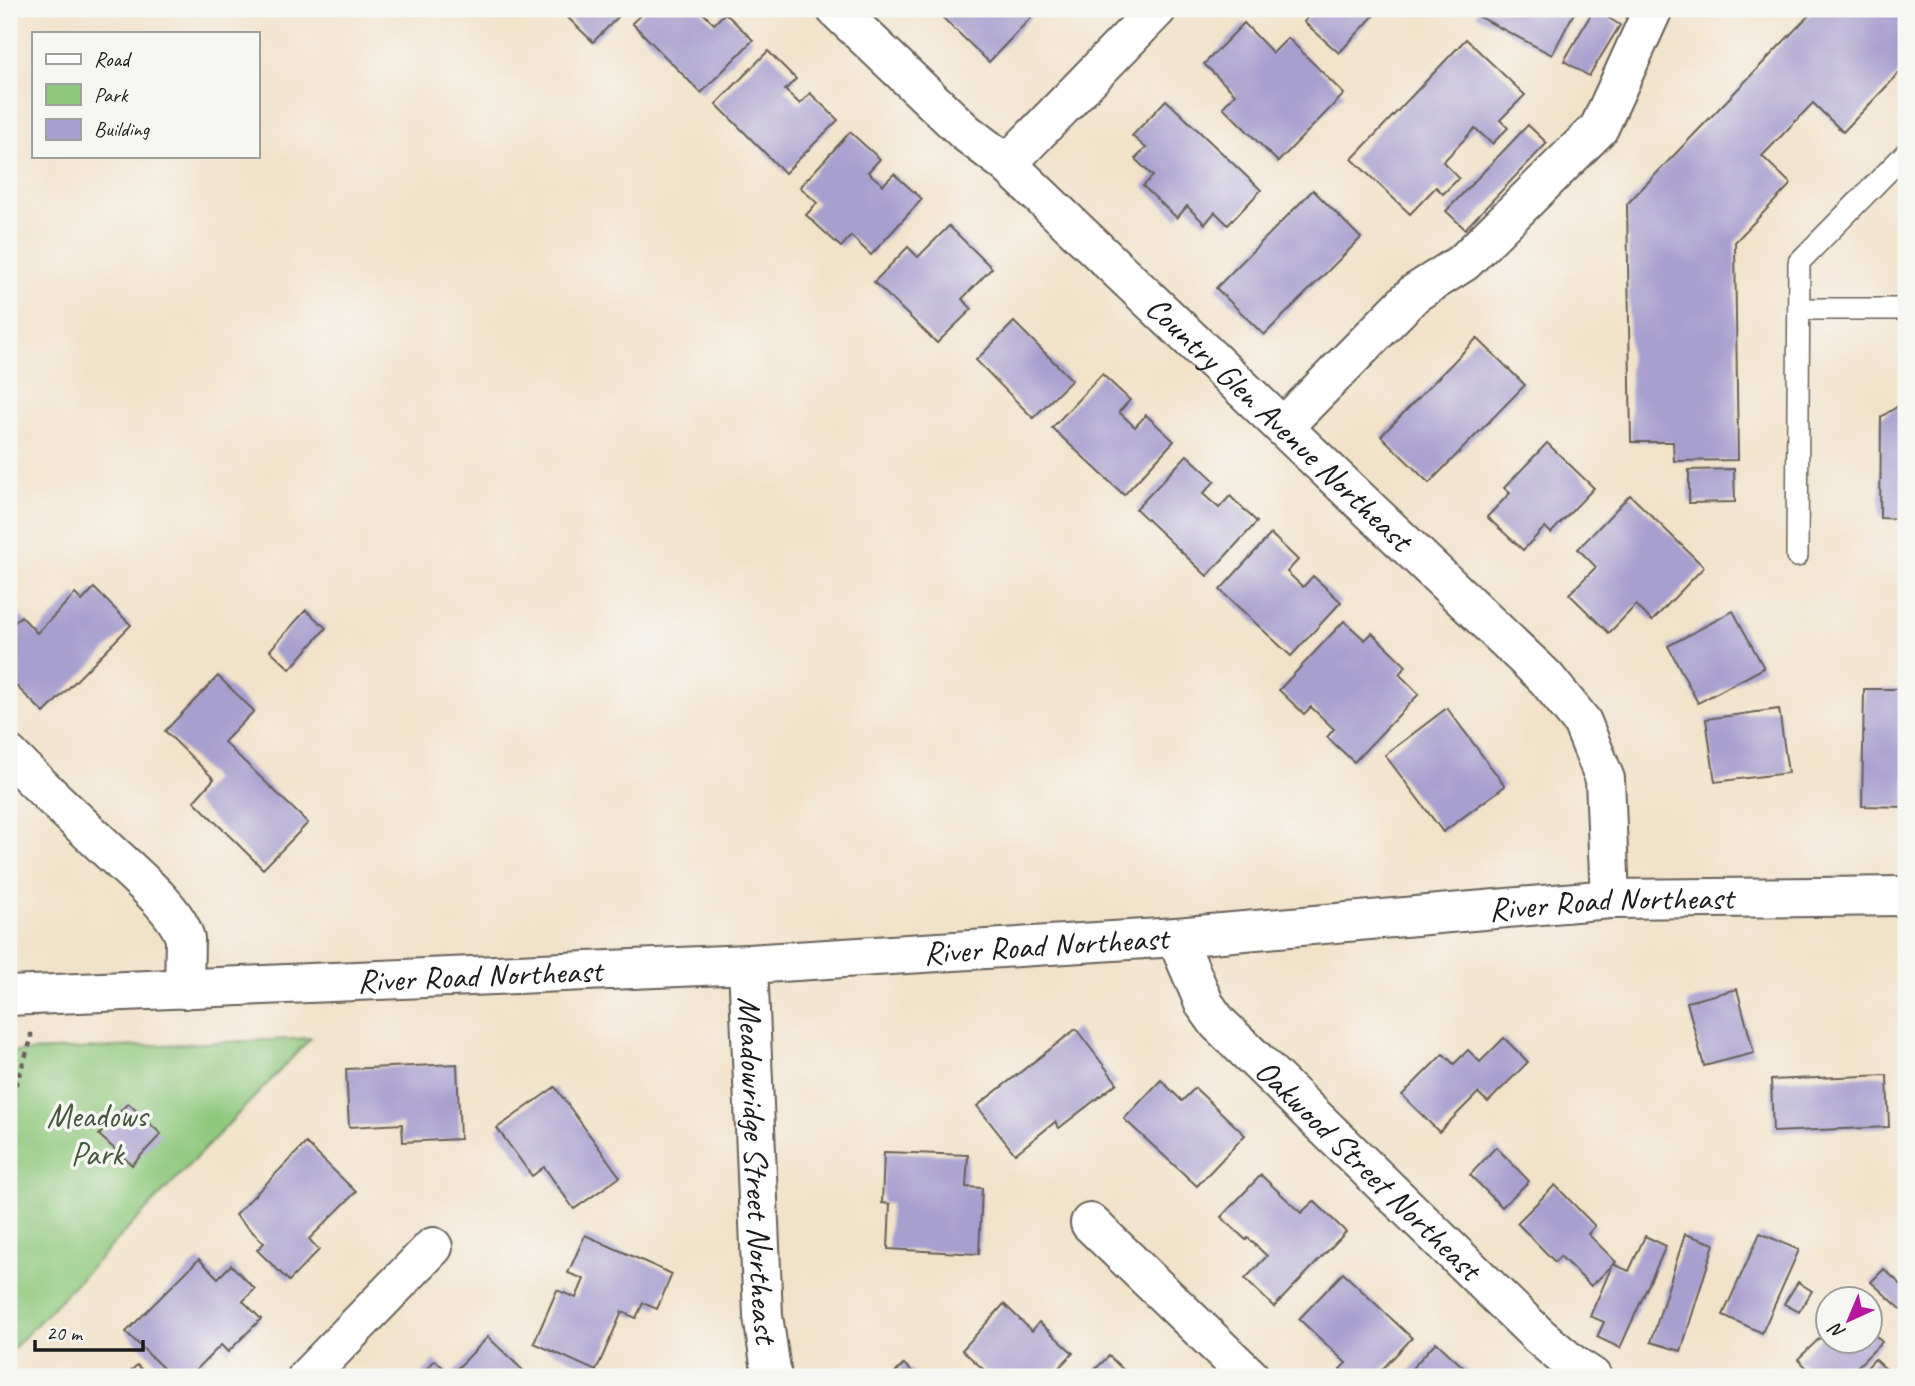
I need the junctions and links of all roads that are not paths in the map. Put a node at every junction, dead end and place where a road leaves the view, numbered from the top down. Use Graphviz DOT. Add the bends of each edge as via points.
graph roads {
  1 [pos="836,9"];
  2 [pos="1157,9"];
  3 [pos="1653,9"];
  4 [pos="1906,153"];
  5 [pos="1007,164"];
  6 [pos="1799,309"];
  7 [pos="1906,309"];
  8 [pos="1283,427"];
  9 [pos="1797,556"];
  10 [pos="9,755"];
  11 [pos="1906,896"];
  12 [pos="1610,899"];
  13 [pos="1176,937"];
  14 [pos="748,964"];
  15 [pos="184,989"];
  16 [pos="20,995"];
  17 [pos="1090,1223"];
  18 [pos="433,1247"];
  19 [pos="307,1377"];
  20 [pos="772,1377"];
  21 [pos="1250,1377"];
  22 [pos="1592,1377"];
  1 -- 5 [label="street, Country Glen Avenue Northeast" via="965,132"];
  2 -- 5 [label="street"];
  3 -- 8 [label="street" via="1599,128 1464,262 1415,293"];
  4 -- 6 [label="lane" via="1799,262"];
  5 -- 8 [label="street, Country Glen Avenue Northeast"];
  6 -- 7 [label="lane"];
  6 -- 9 [label="lane"];
  8 -- 12 [label="street, Country Glen Avenue Northeast" via="1546,678 1582,722 1605,779"];
  10 -- 15 [label="street" via="175,918 185,939"];
  11 -- 12 [label="street, River Road Northeast"];
  12 -- 13 [label="street, River Road Northeast"];
  13 -- 14 [label="street, River Road Northeast"];
  13 -- 22 [label="street, Oakwood Street Northeast" via="1205,1005 1219,1023 1539,1336"];
  14 -- 15 [label="street, River Road Northeast"];
  14 -- 20 [label="street, Meadowridge Street Northeast" via="763,1316"];
  15 -- 16 [label="street, River Road Northeast"];
  17 -- 21 [label="street"];
  18 -- 19 [label="street"];
}
